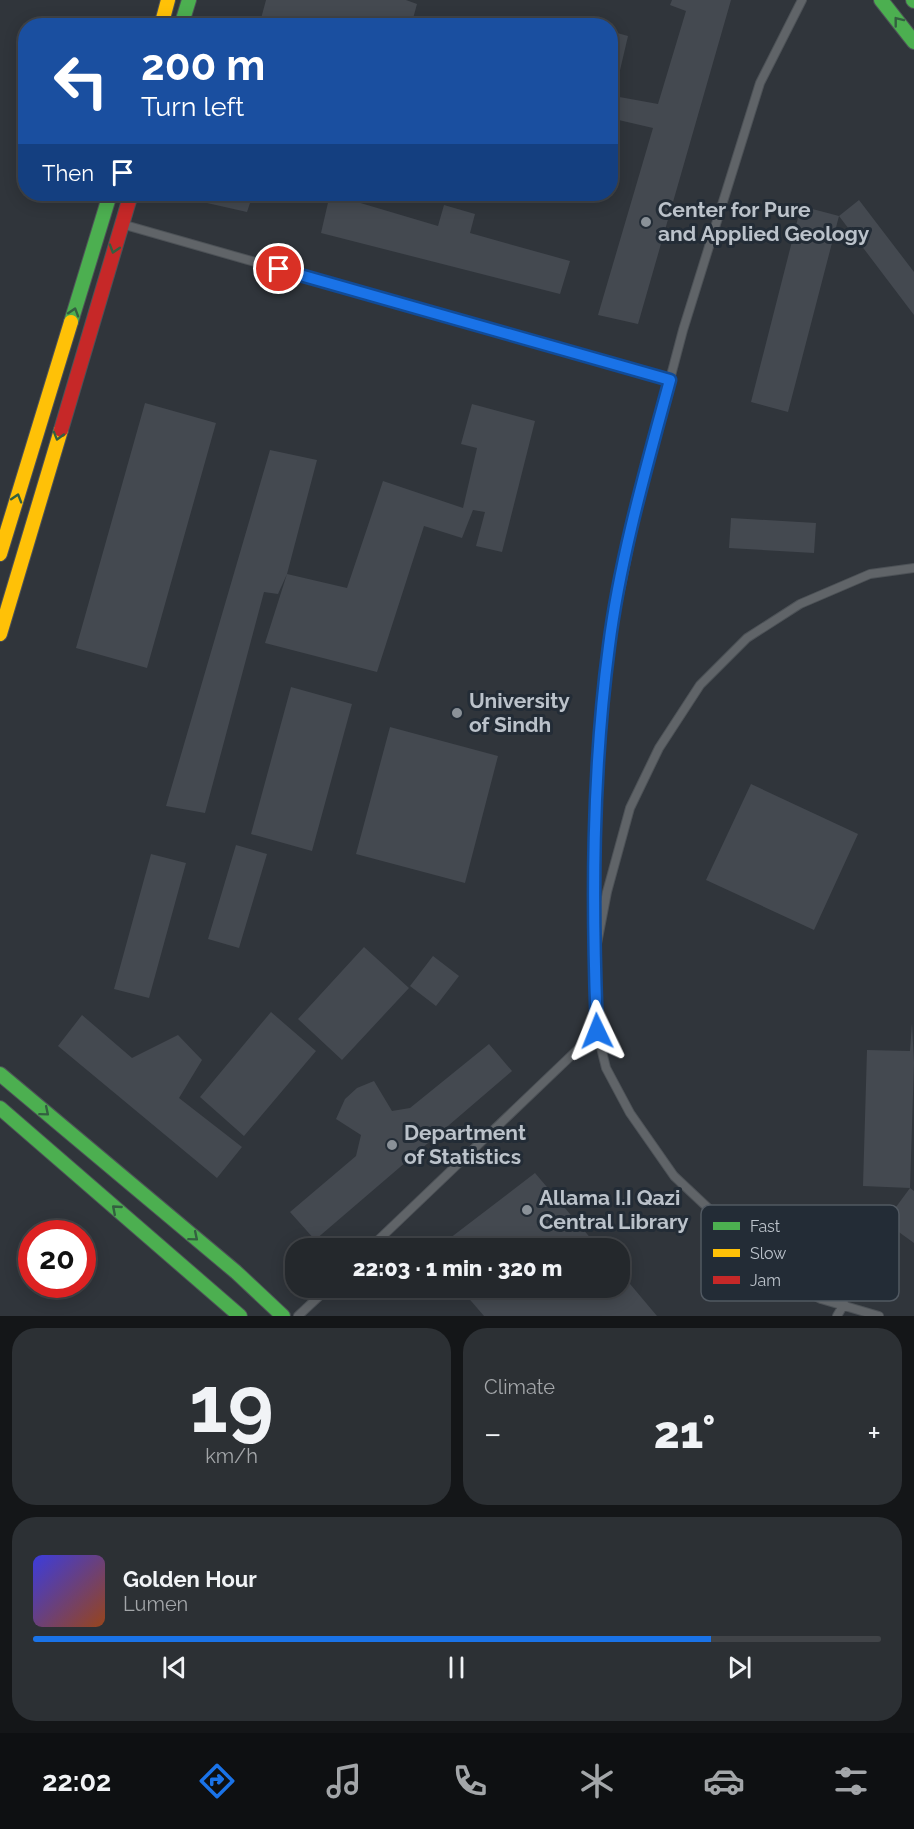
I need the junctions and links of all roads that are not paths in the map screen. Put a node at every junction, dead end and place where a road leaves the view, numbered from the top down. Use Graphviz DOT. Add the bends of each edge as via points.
graph roads {
  1 [pos="802,0"];
  2 [pos="881,0"];
  3 [pos="166,1"];
  4 [pos="187,5"];
  5 [pos="163,18"];
  6 [pos="914,42"];
  7 [pos="108,201"];
  8 [pos="129,201"];
  9 [pos="122,224"];
  10 [pos="670,380"];
  11 [pos="0,554"];
  12 [pos="914,568"];
  13 [pos="0,634"];
  14 [pos="595,954"];
  15 [pos="597,1031"];
  16 [pos="0,1074"];
  17 [pos="0,1108"];
  18 [pos="705,1205"];
  19 [pos="380,1238"];
  20 [pos="317,1298"];
  21 [pos="830,1301"];
  22 [pos="844,1304"];
  23 [pos="240,1316"];
  24 [pos="283,1316"];
  25 [pos="298,1316"];
  26 [pos="837,1316"];
  27 [pos="879,1316"];
  1 -- 10 [label="lane" via="760,83"];
  6 -- 2 [label="street, one-way"];
  3 -- 4 [label="street"];
  3 -- 5 [label="street"];
  11 -- 7 [label="street, one-way"];
  8 -- 9 [label="street"];
  9 -- 10 [label="lane"];
  9 -- 13 [label="street, one-way"];
  10 -- 14 [label="lane" via="640,493 609,644 597,756"];
  12 -- 14 [label="lane" via="870,574 800,604 747,638 700,685 659,748 630,808"];
  14 -- 15 [label="lane"];
  15 -- 18 [label="lane" via="606,1068 630,1113 674,1176"];
  15 -- 19 [label="lane"];
  16 -- 24 [label="street, one-way"];
  23 -- 17 [label="street, one-way"];
  20 -- 25 [label="lane"];
  21 -- 22 [label="lane"];
  22 -- 26 [label="lane"];
  22 -- 27 [label="lane"];
}
